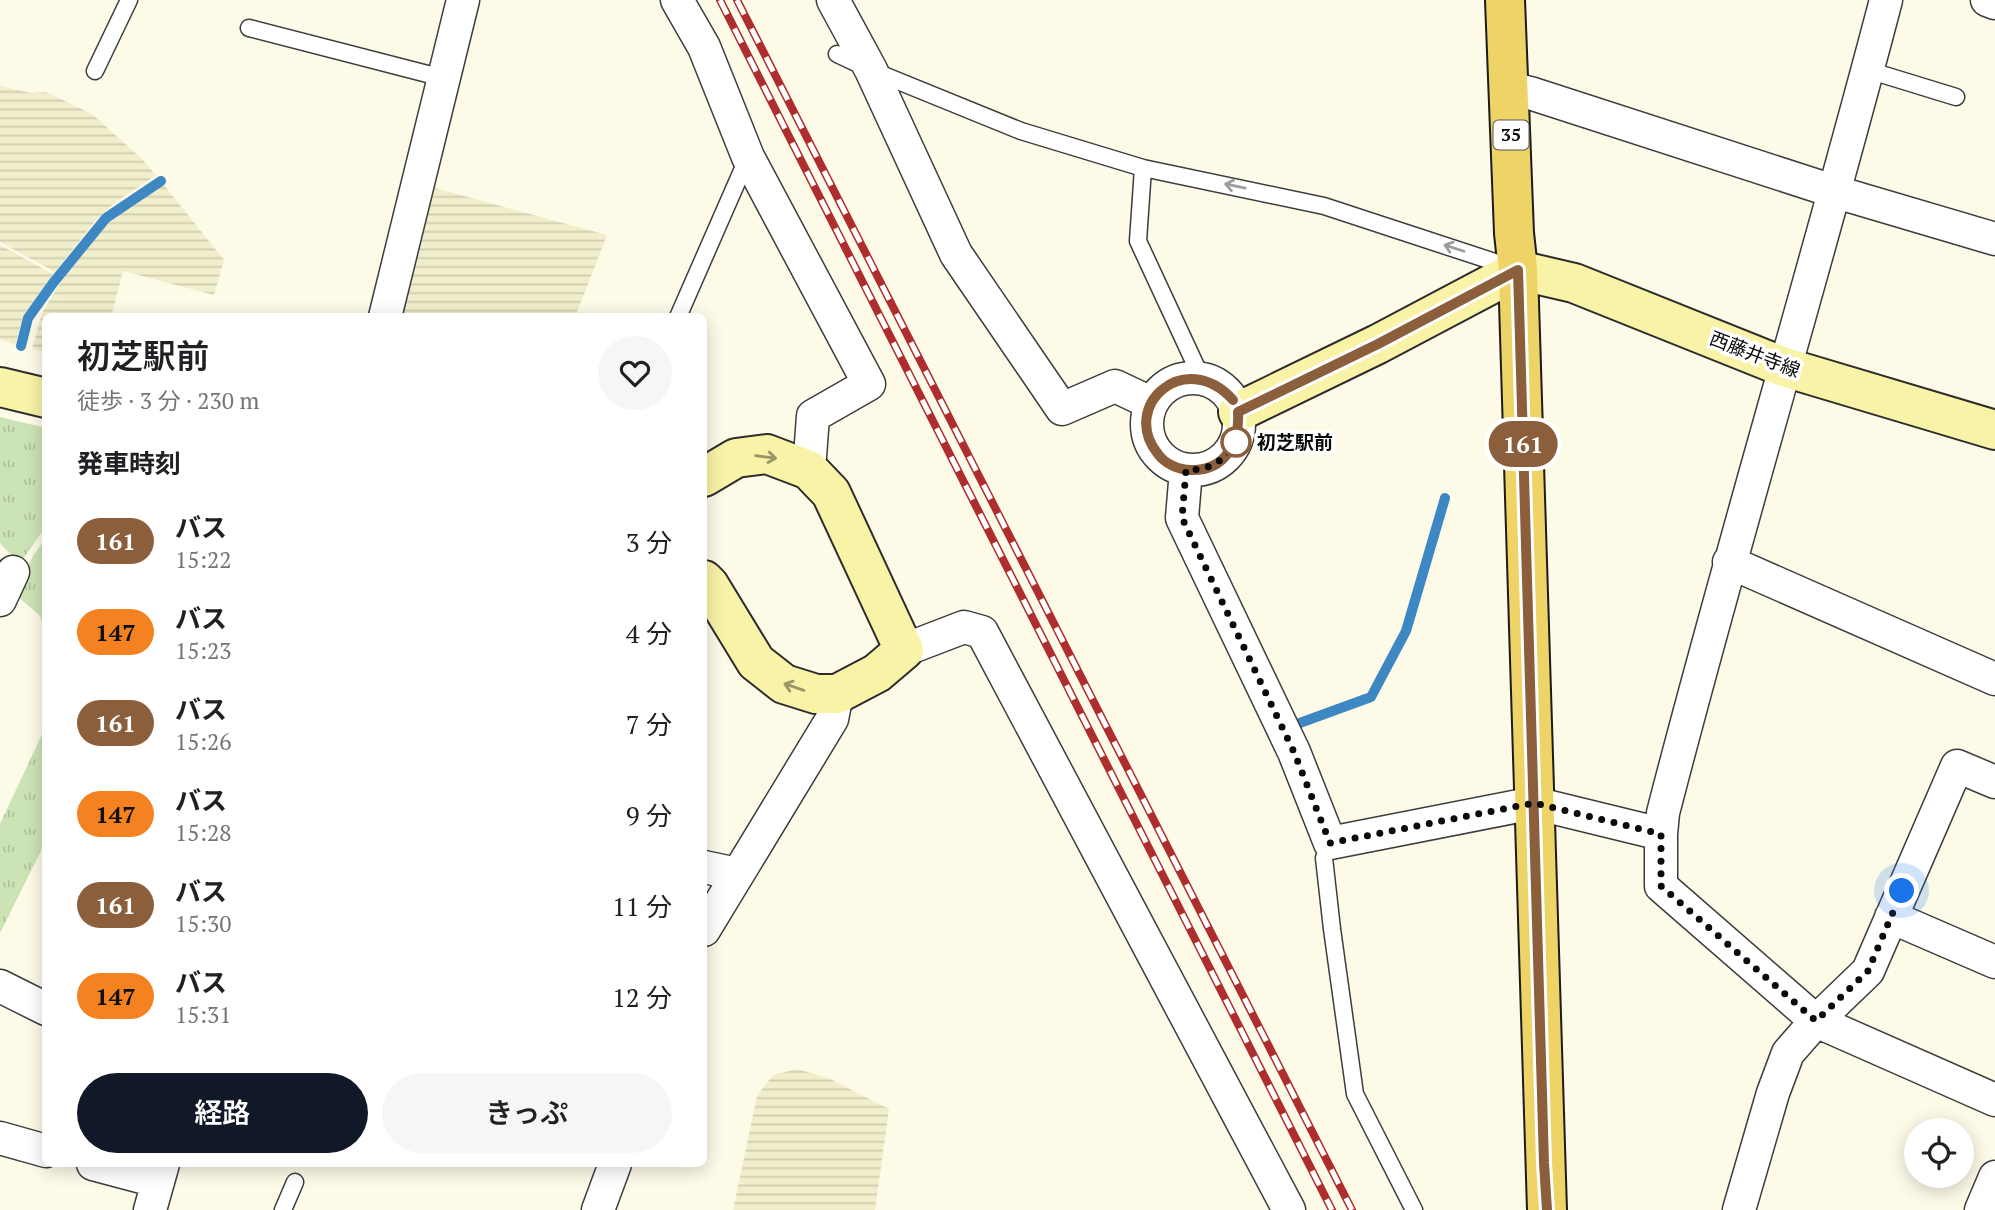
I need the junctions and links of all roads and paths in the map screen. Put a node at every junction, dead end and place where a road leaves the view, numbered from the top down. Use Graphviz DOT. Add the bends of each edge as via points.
graph roads {
  1 [pos="129,0"];
  2 [pos="463,0"];
  3 [pos="677,0"];
  4 [pos="833,0"];
  5 [pos="1505,0"];
  6 [pos="1886,0"];
  7 [pos="1987,0"];
  8 [pos="1995,3"];
  9 [pos="249,28"];
  10 [pos="837,54"];
  11 [pos="95,71"];
  12 [pos="871,71"];
  13 [pos="1868,71"];
  14 [pos="443,78"];
  15 [pos="1510,88"];
  16 [pos="1956,97"];
  17 [pos="748,157"];
  18 [pos="1143,168"];
  19 [pos="1836,192"];
  20 [pos="1995,239"];
  21 [pos="1518,270"];
  22 [pos="385,313"];
  23 [pos="680,313"];
  24 [pos="1784,367"];
  25 [pos="1202,379"];
  26 [pos="0,387"];
  27 [pos="42,397"];
  28 [pos="1151,403"];
  29 [pos="1238,412"];
  30 [pos="1995,430"];
  31 [pos="808,470"];
  32 [pos="1186,470"];
  33 [pos="707,475"];
  34 [pos="1729,562"];
  35 [pos="707,582"];
  36 [pos="904,650"];
  37 [pos="1995,679"];
  38 [pos="837,694"];
  39 [pos="1995,782"];
  40 [pos="1534,803"];
  41 [pos="1661,834"];
  42 [pos="1330,843"];
  43 [pos="707,868"];
  44 [pos="737,874"];
  45 [pos="1891,917"];
  46 [pos="707,925"];
  47 [pos="1995,962"];
  48 [pos="0,986"];
  49 [pos="42,996"];
  50 [pos="1816,1021"];
  51 [pos="1995,1100"];
  52 [pos="0,1138"];
  53 [pos="42,1150"];
  54 [pos="102,1167"];
  55 [pos="614,1167"];
  56 [pos="1995,1177"];
  57 [pos="295,1182"];
  58 [pos="157,1185"];
  59 [pos="284,1210"];
  60 [pos="598,1210"];
  61 [pos="1289,1210"];
  62 [pos="1414,1210"];
  63 [pos="1547,1210"];
  64 [pos="1739,1210"];
  65 [pos="1981,1210"];
  1 -- 11 [label="lane"];
  2 -- 14 [label="street"];
  3 -- 17 [label="street" via="704,47"];
  4 -- 12 [label="street"];
  5 -- 15 [label="main road, 35"];
  6 -- 13 [label="street"];
  7 -- 8 [label="street"];
  9 -- 14 [label="lane"];
  10 -- 12 [label="lane"];
  12 -- 18 [label="lane" via="1021,131"];
  12 -- 28 [label="street" via="956,254 1062,409 1115,386"];
  13 -- 16 [label="lane"];
  13 -- 19 [label="street"];
  14 -- 22 [label="street"];
  15 -- 19 [label="street"];
  15 -- 21 [label="main road, 35"];
  17 -- 23 [label="lane"];
  17 -- 31 [label="street" via="869,384 813,416"];
  21 -- 18 [label="lane, one-way" via="1324,206"];
  18 -- 25 [label="lane" via="1138,241"];
  19 -- 20 [label="street"];
  19 -- 24 [label="street"];
  21 -- 24 [label="street, 西藤井寺線" via="1574,283"];
  21 -- 29 [label="street"];
  21 -- 40 [label="main road, 35"];
  24 -- 30 [label="street, 西藤井寺線"];
  24 -- 34 [label="street"];
  25 -- 28 [label="street" via="1173,383"];
  25 -- 29 [label="street" via="1224,391"];
  26 -- 27 [label="street"];
  28 -- 32 [label="street" via="1147,432 1151,446 1160,458"];
  29 -- 32 [label="street" via="1236,442 1228,455 1201,470"];
  33 -- 31 [label="street, one-way" via="736,458 767,454"];
  31 -- 36 [label="street" via="831,493"];
  32 -- 42 [label="street" via="1182,518 1294,752"];
  34 -- 37 [label="street"];
  34 -- 41 [label="street"];
  38 -- 35 [label="street, one-way" via="816,694 784,684 756,662"];
  36 -- 38 [label="street" via="877,673"];
  36 -- 61 [label="street" via="964,627 982,632"];
  38 -- 44 [label="street" via="832,719"];
  39 -- 45 [label="street" via="1957,765"];
  40 -- 41 [label="street"];
  40 -- 42 [label="street"];
  40 -- 63 [label="main road, 35"];
  41 -- 50 [label="street" via="1661,886"];
  42 -- 62 [label="lane" via="1324,859 1356,1094"];
  43 -- 44 [label="street"];
  44 -- 46 [label="street"];
  45 -- 47 [label="street"];
  45 -- 50 [label="street" via="1868,971"];
  48 -- 49 [label="street"];
  50 -- 51 [label="street"];
  50 -- 64 [label="street" via="1788,1053"];
  52 -- 53 [label="street"];
  54 -- 58 [label="street"];
  55 -- 60 [label="street"];
  56 -- 65 [label="street"];
  57 -- 59 [label="lane"];
}
